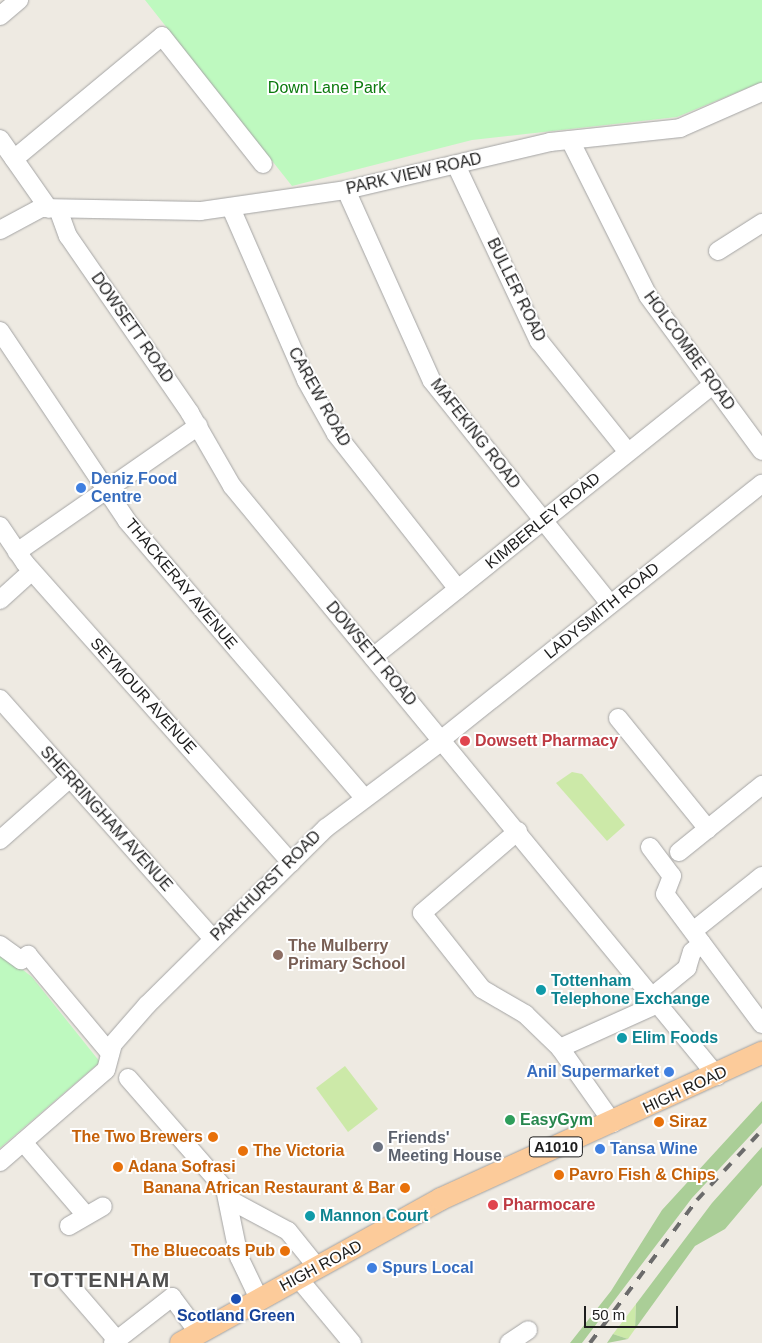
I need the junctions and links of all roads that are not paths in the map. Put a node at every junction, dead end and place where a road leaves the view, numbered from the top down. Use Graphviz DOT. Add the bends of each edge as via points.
graph roads {
  1 [pos="19,0"];
  2 [pos="0,16"];
  3 [pos="762,92"];
  4 [pos="0,139"];
  5 [pos="570,140"];
  6 [pos="14,159"];
  7 [pos="263,164"];
  8 [pos="456,165"];
  9 [pos="346,190"];
  10 [pos="231,208"];
  11 [pos="53,209"];
  12 [pos="762,223"];
  13 [pos="0,230"];
  14 [pos="718,251"];
  15 [pos="0,331"];
  16 [pos="714,385"];
  17 [pos="198,426"];
  18 [pos="762,451"];
  19 [pos="628,452"];
  20 [pos="762,484"];
  21 [pos="108,490"];
  22 [pos="543,521"];
  23 [pos="0,526"];
  24 [pos="17,552"];
  25 [pos="32,571"];
  26 [pos="458,589"];
  27 [pos="0,600"];
  28 [pos="610,604"];
  29 [pos="373,657"];
  30 [pos="0,699"];
  31 [pos="618,718"];
  32 [pos="442,740"];
  33 [pos="70,778"];
  34 [pos="762,785"];
  35 [pos="364,798"];
  36 [pos="708,829"];
  37 [pos="518,831"];
  38 [pos="0,840"];
  39 [pos="650,847"];
  40 [pos="679,852"];
  41 [pos="290,863"];
  42 [pos="762,876"];
  43 [pos="698,937"];
  44 [pos="213,939"];
  45 [pos="0,945"];
  46 [pos="657,999"];
  47 [pos="762,1024"];
  48 [pos="560,1048"];
  49 [pos="110,1053"];
  50 [pos="762,1053"];
  51 [pos="717,1076"];
  52 [pos="128,1078"];
  53 [pos="614,1123"];
  54 [pos="23,1142"];
  55 [pos="0,1162"];
  56 [pos="230,1200"];
  57 [pos="103,1206"];
  58 [pos="85,1214"];
  59 [pos="69,1226"];
  60 [pos="318,1268"];
  61 [pos="298,1278"];
  62 [pos="67,1282"];
  63 [pos="259,1299"];
  64 [pos="528,1330"];
  65 [pos="189,1338"];
  66 [pos="115,1341"];
  67 [pos="352,1343"];
  68 [pos="509,1343"];
  1 -- 2 [label="street"];
  3 -- 5 [label="street, PARK VIEW ROAD" via="680,128"];
  4 -- 6 [label="street"];
  5 -- 8 [label="street, PARK VIEW ROAD"];
  5 -- 16 [label="street, HOLCOMBE ROAD" via="648,296"];
  6 -- 7 [label="street" via="162,36"];
  6 -- 11 [label="street"];
  8 -- 9 [label="street, PARK VIEW ROAD"];
  8 -- 19 [label="street, BULLER ROAD" via="539,341"];
  9 -- 10 [label="street, PARK VIEW ROAD"];
  9 -- 22 [label="street, MAFEKING ROAD" via="432,382"];
  10 -- 11 [label="street, PARK VIEW ROAD"];
  10 -- 26 [label="street, CAREW ROAD" via="302,371 336,434"];
  11 -- 13 [label="street, PARK VIEW ROAD" via="29,211"];
  11 -- 17 [label="street, DOWSETT ROAD" via="68,236"];
  12 -- 14 [label="street"];
  15 -- 21 [label="street, THACKERAY AVENUE"];
  16 -- 18 [label="street, HOLCOMBE ROAD"];
  16 -- 19 [label="street, KIMBERLEY ROAD"];
  17 -- 21 [label="street"];
  17 -- 29 [label="street, DOWSETT ROAD" via="232,486"];
  19 -- 22 [label="street, KIMBERLEY ROAD"];
  20 -- 28 [label="street, LADYSMITH ROAD"];
  21 -- 24 [label="street"];
  21 -- 35 [label="street, THACKERAY AVENUE" via="132,528"];
  22 -- 26 [label="street, KIMBERLEY ROAD"];
  22 -- 28 [label="street, MAFEKING ROAD"];
  23 -- 24 [label="street, SEYMOUR AVENUE"];
  24 -- 25 [label="street, SEYMOUR AVENUE"];
  25 -- 27 [label="street"];
  25 -- 41 [label="street, SEYMOUR AVENUE"];
  26 -- 29 [label="street, KIMBERLEY ROAD"];
  28 -- 32 [label="street, LADYSMITH ROAD"];
  29 -- 32 [label="street, DOWSETT ROAD"];
  30 -- 33 [label="street, SHERRINGHAM AVENUE"];
  31 -- 36 [label="street"];
  32 -- 35 [label="street, PARKHURST ROAD"];
  32 -- 37 [label="street, DOWSETT ROAD"];
  33 -- 38 [label="street"];
  33 -- 44 [label="street, SHERRINGHAM AVENUE"];
  34 -- 36 [label="street"];
  35 -- 41 [label="street, PARKHURST ROAD"];
  36 -- 40 [label="street"];
  37 -- 46 [label="street, DOWSETT ROAD"];
  37 -- 48 [label="street" via="422,913 482,989 525,1014"];
  39 -- 43 [label="street" via="672,876 665,894"];
  41 -- 44 [label="street, PARKHURST ROAD"];
  42 -- 43 [label="street"];
  43 -- 46 [label="street" via="687,968"];
  43 -- 47 [label="street"];
  44 -- 49 [label="street, PARKHURST ROAD" via="147,1005"];
  45 -- 49 [label="street" via="21,960 28,956"];
  46 -- 48 [label="street"];
  46 -- 51 [label="street, DOWSETT ROAD"];
  48 -- 53 [label="street"];
  49 -- 54 [label="street, PARKHURST ROAD" via="106,1070"];
  50 -- 51 [label="main road, HIGH ROAD / A1010"];
  51 -- 53 [label="main road, HIGH ROAD / A1010"];
  52 -- 56 [label="street" via="186,1149 220,1181"];
  53 -- 60 [label="main road, HIGH ROAD / A1010" via="441,1199"];
  54 -- 55 [label="street, PARKHURST ROAD"];
  54 -- 58 [label="street"];
  56 -- 60 [label="street" via="288,1231"];
  56 -- 63 [label="street" via="239,1257"];
  57 -- 58 [label="street"];
  58 -- 59 [label="street"];
  60 -- 61 [label="main road, HIGH ROAD / A1010"];
  61 -- 63 [label="main road, HIGH ROAD / A1010"];
  61 -- 67 [label="street"];
  62 -- 66 [label="street"];
  63 -- 65 [label="main road, HIGH ROAD / A1010"];
  64 -- 68 [label="street"];
  65 -- 66 [label="street" via="172,1297"];
}
